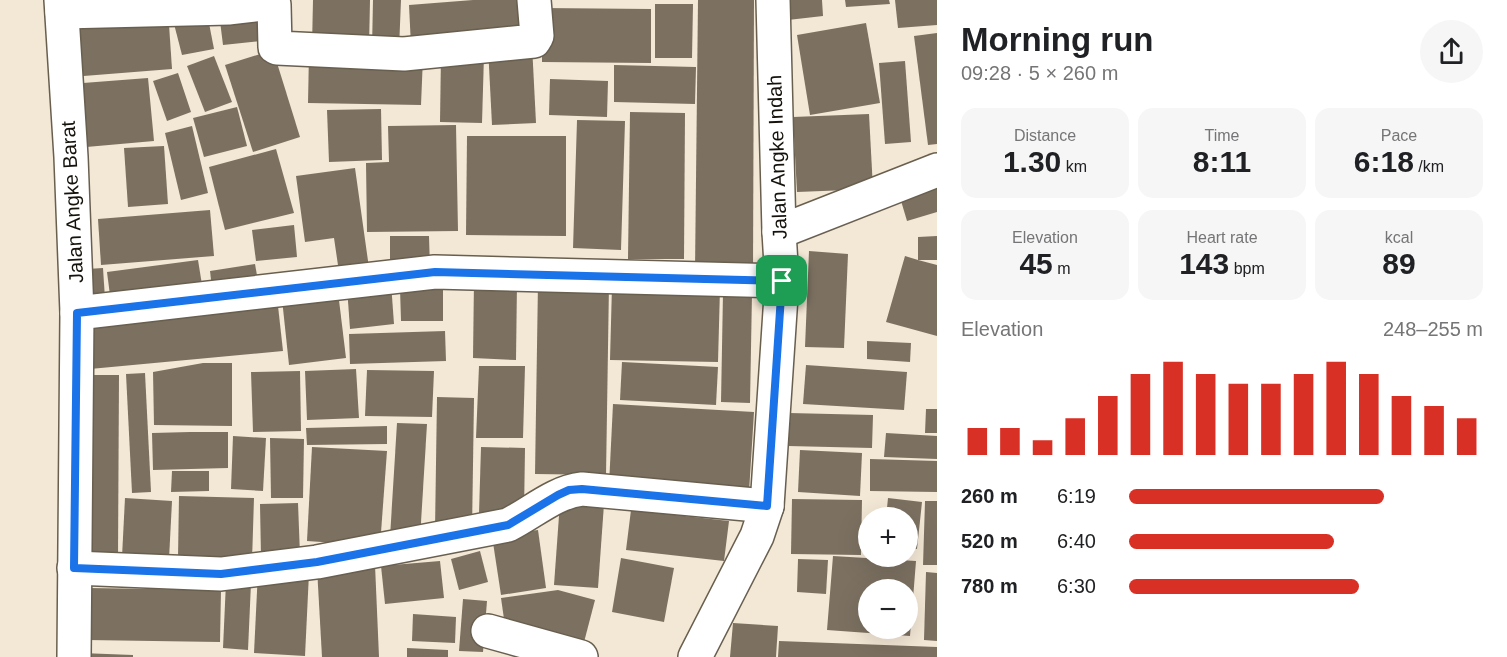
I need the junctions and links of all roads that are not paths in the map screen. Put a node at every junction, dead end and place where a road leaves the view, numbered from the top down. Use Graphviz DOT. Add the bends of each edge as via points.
graph roads {
  1 [pos="534,0"];
  2 [pos="773,0"];
  3 [pos="62,6"];
  4 [pos="937,170"];
  5 [pos="779,232"];
  6 [pos="782,281"];
  7 [pos="77,313"];
  8 [pos="767,506"];
  9 [pos="74,568"];
  10 [pos="488,631"];
  11 [pos="74,657"];
  12 [pos="581,657"];
  13 [pos="695,657"];
  1 -- 3 [label="street" via="534,41 404,54 277,48 274,5 270,3 230,8"];
  2 -- 5 [label="street, Jalan Angke Indah"];
  3 -- 7 [label="street, Jalan Angke Barat"];
  4 -- 5 [label="street"];
  5 -- 6 [label="street, Jalan Angke Indah"];
  6 -- 7 [label="street" via="435,272"];
  6 -- 8 [label="street, Jalan Angke Indah"];
  7 -- 9 [label="street, Jalan Angke Barat"];
  8 -- 9 [label="street" via="569,490 508,525 317,562 221,574"];
  8 -- 13 [label="street, Jalan Angke Indah" via="758,536"];
  9 -- 11 [label="street, Jalan Angke Barat"];
  10 -- 12 [label="street"];
}
